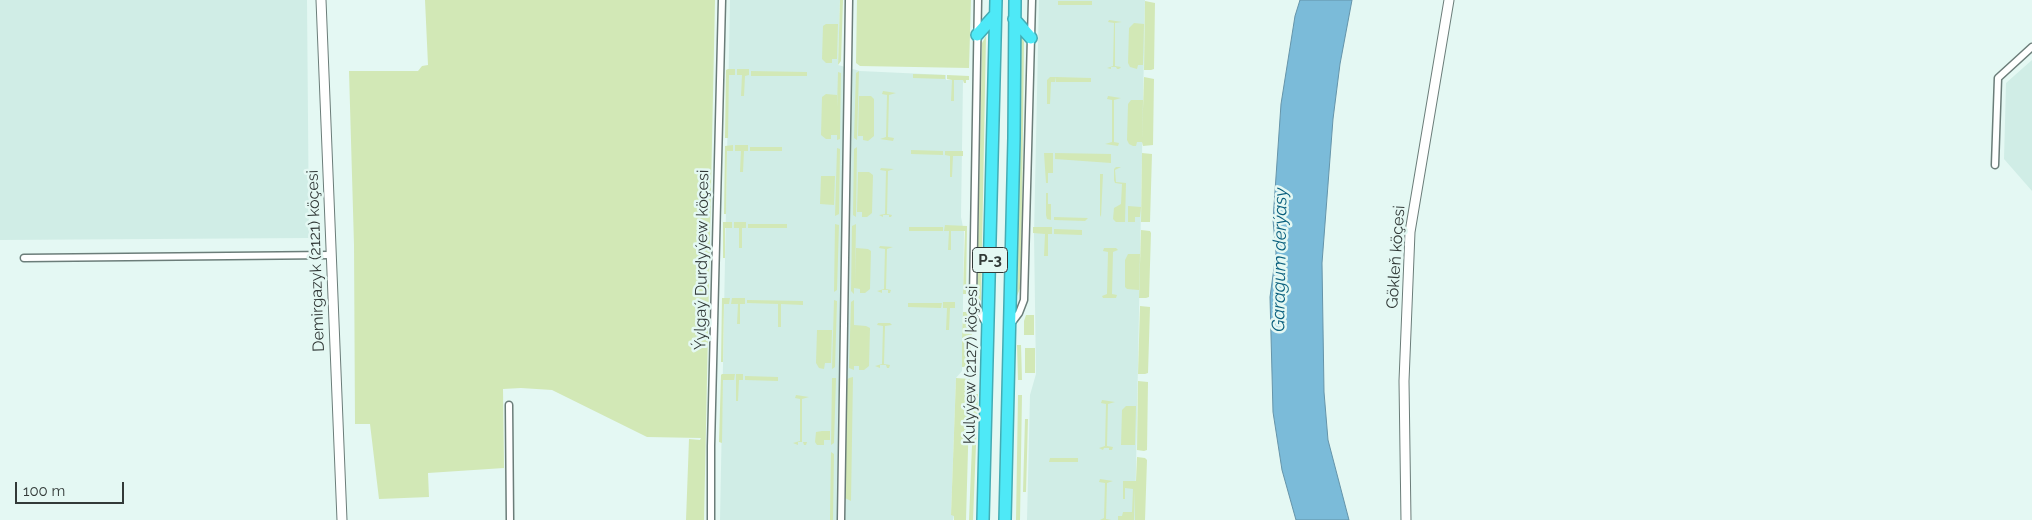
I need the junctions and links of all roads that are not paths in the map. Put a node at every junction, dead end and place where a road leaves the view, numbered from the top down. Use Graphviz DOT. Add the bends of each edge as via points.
graph roads {
  1 [pos="320,0"];
  2 [pos="722,0"];
  3 [pos="849,0"];
  4 [pos="978,0"];
  5 [pos="996,0"];
  6 [pos="1014,0"];
  7 [pos="1032,0"];
  8 [pos="1449,0"];
  9 [pos="995,15"];
  10 [pos="1014,19"];
  11 [pos="977,35"];
  12 [pos="1031,38"];
  13 [pos="2032,47"];
  14 [pos="1995,165"];
  15 [pos="331,255"];
  16 [pos="24,258"];
  17 [pos="988,326"];
  18 [pos="1008,328"];
  19 [pos="509,405"];
  20 [pos="342,520"];
  21 [pos="510,520"];
  22 [pos="712,520"];
  23 [pos="841,520"];
  24 [pos="983,520"];
  25 [pos="1005,520"];
  26 [pos="1406,520"];
  1 -- 15 [label="street, Demirgazyk (2121) köçesi"];
  2 -- 22 [label="street, Ýylgaý Durdyýew köçesi"];
  3 -- 23 [label="street"];
  4 -- 11 [label="street"];
  5 -- 9 [label="highway, Kulyýew (2127) köçesi / P-3"];
  6 -- 10 [label="highway, P-3"];
  7 -- 12 [label="street"];
  8 -- 26 [label="street, Gökleň köçesi" via="1410,232 1404,381"];
  9 -- 11 [label="highway"];
  9 -- 17 [label="highway, Kulyýew (2127) köçesi / P-3"];
  10 -- 12 [label="highway"];
  10 -- 18 [label="highway, P-3"];
  11 -- 17 [label="street" via="973,298"];
  12 -- 18 [label="street" via="1024,300"];
  13 -- 14 [label="street" via="1998,78"];
  15 -- 16 [label="street"];
  15 -- 20 [label="street, Demirgazyk (2121) köçesi"];
  17 -- 24 [label="highway, Kulyýew (2127) köçesi / P-3"];
  18 -- 25 [label="highway, P-3"];
  19 -- 21 [label="street"];
}
